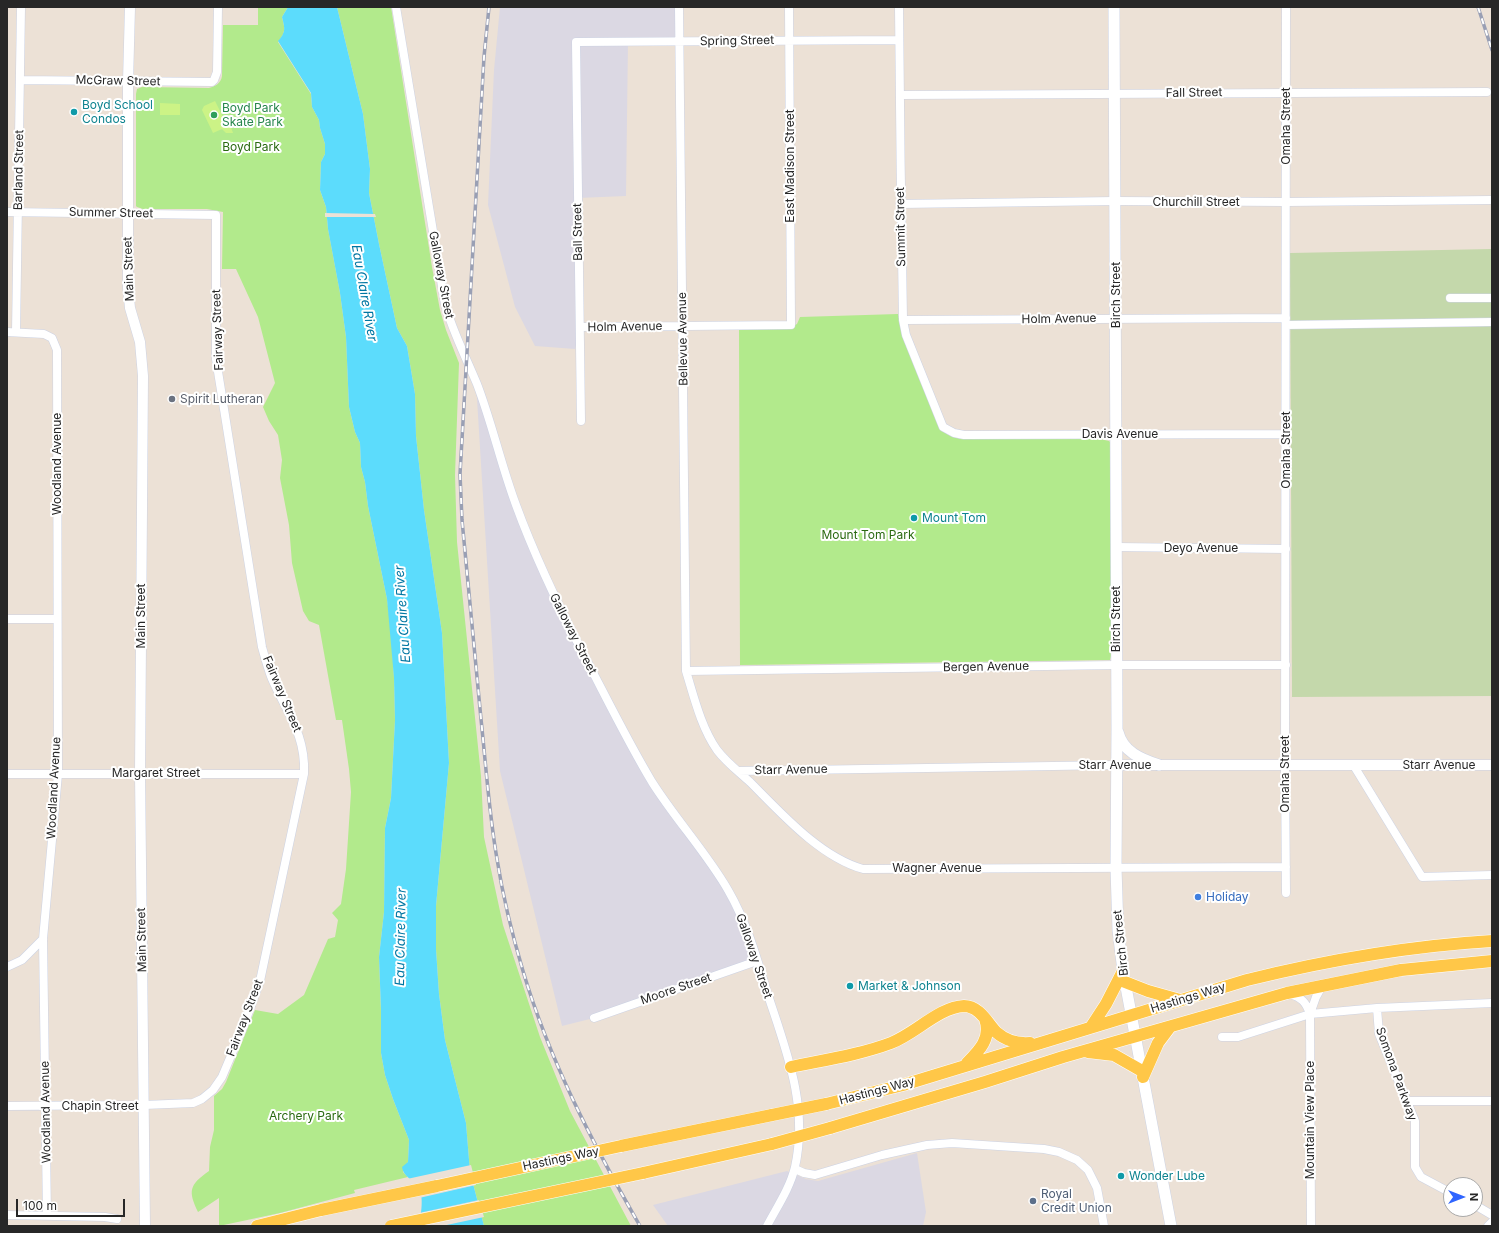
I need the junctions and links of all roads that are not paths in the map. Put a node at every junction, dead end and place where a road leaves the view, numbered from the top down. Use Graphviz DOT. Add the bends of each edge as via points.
graph roads {
  1 [pos="21,7"];
  2 [pos="130,7"];
  3 [pos="218,7"];
  4 [pos="396,7"];
  5 [pos="679,7"];
  6 [pos="789,7"];
  7 [pos="899,7"];
  8 [pos="1114,7"];
  9 [pos="1286,7"];
  10 [pos="899,40"];
  11 [pos="790,41"];
  12 [pos="576,42"];
  13 [pos="679,42"];
  14 [pos="20,80"];
  15 [pos="128,82"];
  16 [pos="1286,92"];
  17 [pos="1487,92"];
  18 [pos="1114,94"];
  19 [pos="900,95"];
  20 [pos="1492,200"];
  21 [pos="1116,201"];
  22 [pos="1286,202"];
  23 [pos="900,204"];
  24 [pos="18,211"];
  25 [pos="7,212"];
  26 [pos="127,214"];
  27 [pos="216,215"];
  28 [pos="1450,298"];
  29 [pos="1492,298"];
  30 [pos="1116,318"];
  31 [pos="903,320"];
  32 [pos="1286,322"];
  33 [pos="1492,322"];
  34 [pos="791,325"];
  35 [pos="683,326"];
  36 [pos="580,327"];
  37 [pos="7,332"];
  38 [pos="16,332"];
  39 [pos="581,421"];
  40 [pos="954,433"];
  41 [pos="1116,434"];
  42 [pos="1286,434"];
  43 [pos="1116,547"];
  44 [pos="1286,548"];
  45 [pos="7,619"];
  46 [pos="57,619"];
  47 [pos="1117,665"];
  48 [pos="1286,665"];
  49 [pos="686,671"];
  50 [pos="1117,728"];
  51 [pos="1116,765"];
  52 [pos="1159,765"];
  53 [pos="1492,765"];
  54 [pos="1285,766"];
  55 [pos="1354,766"];
  56 [pos="738,771"];
  57 [pos="140,773"];
  58 [pos="7,774"];
  59 [pos="58,774"];
  60 [pos="304,774"];
  61 [pos="1286,867"];
  62 [pos="1116,868"];
  63 [pos="1492,875"];
  64 [pos="1286,893"];
  65 [pos="43,939"];
  66 [pos="1492,941"];
  67 [pos="757,961"];
  68 [pos="1492,961"];
  69 [pos="7,967"];
  70 [pos="1124,976"];
  71 [pos="1322,986"];
  72 [pos="1287,993"];
  73 [pos="1180,1000"];
  74 [pos="1492,1002"];
  75 [pos="1377,1008"];
  76 [pos="1310,1014"];
  77 [pos="1131,1015"];
  78 [pos="594,1018"];
  79 [pos="985,1019"];
  80 [pos="1091,1027"];
  81 [pos="1170,1027"];
  82 [pos="1135,1036"];
  83 [pos="1222,1038"];
  84 [pos="1038,1043"];
  85 [pos="1083,1051"];
  86 [pos="964,1065"];
  87 [pos="791,1067"];
  88 [pos="1142,1074"];
  89 [pos="1408,1101"];
  90 [pos="1492,1101"];
  91 [pos="193,1103"];
  92 [pos="144,1105"];
  93 [pos="7,1106"];
  94 [pos="46,1106"];
  95 [pos="795,1169"];
  96 [pos="1443,1188"];
  97 [pos="1483,1210"];
  98 [pos="7,1215"];
  99 [pos="1492,1215"];
  100 [pos="47,1216"];
  101 [pos="117,1219"];
  102 [pos="1492,1222"];
  103 [pos="145,1226"];
  104 [pos="257,1226"];
  105 [pos="391,1226"];
  106 [pos="767,1226"];
  107 [pos="1104,1226"];
  108 [pos="1171,1226"];
  109 [pos="1310,1226"];
  110 [pos="1488,1226"];
  1 -- 14 [label="street, Barland Street"];
  2 -- 15 [label="street, Main Street"];
  3 -- 15 [label="street, McGraw Street" via="217,72 212,82"];
  4 -- 67 [label="street, Galloway Street" via="445,304 458,345 476,383 515,502 559,606 623,732 676,818 704,852 729,891 746,925"];
  5 -- 13 [label="street, Bellevue Avenue"];
  6 -- 11 [label="street, East Madison Street"];
  7 -- 10 [label="street, Summit Street"];
  8 -- 18 [label="main road, Birch Street"];
  9 -- 16 [label="street, Omaha Street"];
  10 -- 11 [label="street, Spring Street"];
  10 -- 19 [label="street, Summit Street"];
  11 -- 13 [label="street, Spring Street"];
  11 -- 34 [label="street, East Madison Street"];
  12 -- 13 [label="street, Spring Street"];
  12 -- 36 [label="street, Ball Street"];
  13 -- 35 [label="street, Bellevue Avenue"];
  14 -- 15 [label="street, McGraw Street"];
  14 -- 24 [label="street, Barland Street"];
  15 -- 26 [label="street, Main Street"];
  16 -- 17 [label="street, Fall Street"];
  16 -- 18 [label="street, Fall Street"];
  16 -- 22 [label="street, Omaha Street"];
  18 -- 19 [label="street, Fall Street"];
  18 -- 21 [label="main road, Birch Street"];
  19 -- 23 [label="street, Summit Street"];
  20 -- 22 [label="street, Churchill Street"];
  21 -- 22 [label="street, Churchill Street"];
  21 -- 23 [label="street, Churchill Street"];
  21 -- 30 [label="main road, Birch Street"];
  22 -- 32 [label="street, Omaha Street"];
  23 -- 31 [label="street, Summit Street"];
  24 -- 25 [label="street, Summer Street"];
  24 -- 26 [label="street, Summer Street"];
  24 -- 38 [label="street, Barland Street"];
  26 -- 27 [label="street, Summer Street"];
  26 -- 57 [label="street, Main Street" via="128,288 130,308 140,342 143,376"];
  27 -- 60 [label="street, Fairway Street" via="216,359 262,647 272,678 303,745"];
  28 -- 29 [label="street"];
  30 -- 31 [label="street, Holm Avenue"];
  30 -- 32 [label="street, Holm Avenue"];
  30 -- 41 [label="main road, Birch Street"];
  31 -- 40 [label="street, Summit Street" via="906,334 943,427"];
  32 -- 33 [label="street, Holm Avenue"];
  32 -- 42 [label="street, Omaha Street"];
  34 -- 35 [label="street, Holm Avenue"];
  35 -- 36 [label="street, Holm Avenue"];
  35 -- 49 [label="street, Bellevue Avenue"];
  36 -- 39 [label="street, Ball Street"];
  37 -- 38 [label="street"];
  38 -- 46 [label="street, Woodland Avenue" via="44,334 52,338 57,350"];
  40 -- 41 [label="street, Davis Avenue"];
  41 -- 42 [label="street, Davis Avenue"];
  41 -- 43 [label="main road, Birch Street"];
  42 -- 44 [label="street, Omaha Street"];
  43 -- 44 [label="street, Deyo Avenue"];
  43 -- 47 [label="main road, Birch Street"];
  44 -- 48 [label="street, Omaha Street"];
  45 -- 46 [label="street"];
  46 -- 59 [label="street, Woodland Avenue"];
  47 -- 48 [label="street, Bergen Avenue"];
  47 -- 49 [label="street, Bergen Avenue"];
  47 -- 50 [label="main road, Birch Street"];
  48 -- 54 [label="street, Omaha Street"];
  49 -- 56 [label="street, Wagner Avenue" via="703,725 717,750"];
  50 -- 51 [label="main road, Birch Street"];
  50 -- 52 [label="main road" via="1122,742 1131,752"];
  51 -- 52 [label="street, Starr Avenue"];
  51 -- 56 [label="street, Starr Avenue"];
  51 -- 62 [label="main road, Birch Street"];
  52 -- 54 [label="street, Starr Avenue"];
  53 -- 55 [label="street, Starr Avenue"];
  54 -- 55 [label="street, Starr Avenue"];
  54 -- 61 [label="street, Omaha Street"];
  55 -- 63 [label="street" via="1422,877"];
  56 -- 62 [label="street, Wagner Avenue" via="797,828 835,857 863,869"];
  57 -- 59 [label="street, Margaret Street"];
  57 -- 60 [label="street, Margaret Street"];
  57 -- 92 [label="street, Main Street"];
  58 -- 59 [label="street, Margaret Street"];
  59 -- 65 [label="street, Woodland Avenue"];
  60 -- 91 [label="street, Fairway Street" via="260,981 222,1077 213,1090"];
  61 -- 62 [label="street, Wagner Avenue"];
  61 -- 64 [label="street, Omaha Street"];
  62 -- 70 [label="main road, Birch Street" via="1118,930"];
  65 -- 69 [label="street" via="22,960"];
  65 -- 94 [label="street, Woodland Avenue"];
  66 -- 73 [label="main road, Hastings Way" via="1399,950 1303,966"];
  67 -- 78 [label="street, Moore Street"];
  67 -- 87 [label="street, Galloway Street"];
  68 -- 71 [label="main road, Hastings Way" via="1401,970"];
  70 -- 73 [label="main road" via="1148,991"];
  70 -- 77 [label="main road, Birch Street"];
  70 -- 80 [label="main road"];
  71 -- 72 [label="main road, Hastings Way"];
  71 -- 76 [label="street, Mountain View Place"];
  72 -- 76 [label="street" via="1300,997"];
  72 -- 81 [label="main road, Hastings Way"];
  73 -- 77 [label="main road, Hastings Way"];
  74 -- 75 [label="street"];
  75 -- 76 [label="street"];
  75 -- 89 [label="street, Somona Parkway" via="1379,1034"];
  76 -- 83 [label="street" via="1238,1036"];
  76 -- 109 [label="street, Mountain View Place"];
  77 -- 80 [label="main road, Hastings Way"];
  77 -- 82 [label="main road, Birch Street"];
  79 -- 84 [label="main road" via="997,1032 1012,1041"];
  79 -- 86 [label="main road" via="988,1026 984,1043 980,1051"];
  79 -- 87 [label="main road" via="971,1007 950,1009 893,1042 873,1049"];
  80 -- 84 [label="main road, Hastings Way"];
  81 -- 82 [label="main road, Hastings Way"];
  81 -- 88 [label="main road" via="1158,1043"];
  82 -- 85 [label="main road, Hastings Way"];
  82 -- 88 [label="main road, Birch Street"];
  84 -- 86 [label="main road, Hastings Way"];
  85 -- 88 [label="main road" via="1114,1055"];
  85 -- 105 [label="main road, Hastings Way, bridge" via="772,1144"];
  86 -- 104 [label="main road, Hastings Way, bridge" via="903,1085 826,1104"];
  87 -- 95 [label="street, Galloway Street" via="800,1121"];
  88 -- 108 [label="main road, Birch Street"];
  89 -- 90 [label="street"];
  89 -- 96 [label="street, Somona Parkway" via="1414,1121 1416,1167 1421,1177"];
  91 -- 92 [label="street, Chapin Street"];
  92 -- 94 [label="street, Chapin Street"];
  92 -- 103 [label="street, Main Street"];
  93 -- 94 [label="street, Chapin Street"];
  94 -- 100 [label="street, Woodland Avenue"];
  95 -- 106 [label="street, Galloway Street"];
  95 -- 107 [label="street" via="815,1175 882,1155 938,1144 960,1143 1044,1149 1077,1160 1088,1170 1097,1188"];
  97 -- 99 [label="street"];
  98 -- 100 [label="street"];
  100 -- 101 [label="street"];
  102 -- 110 [label="street"];
}
